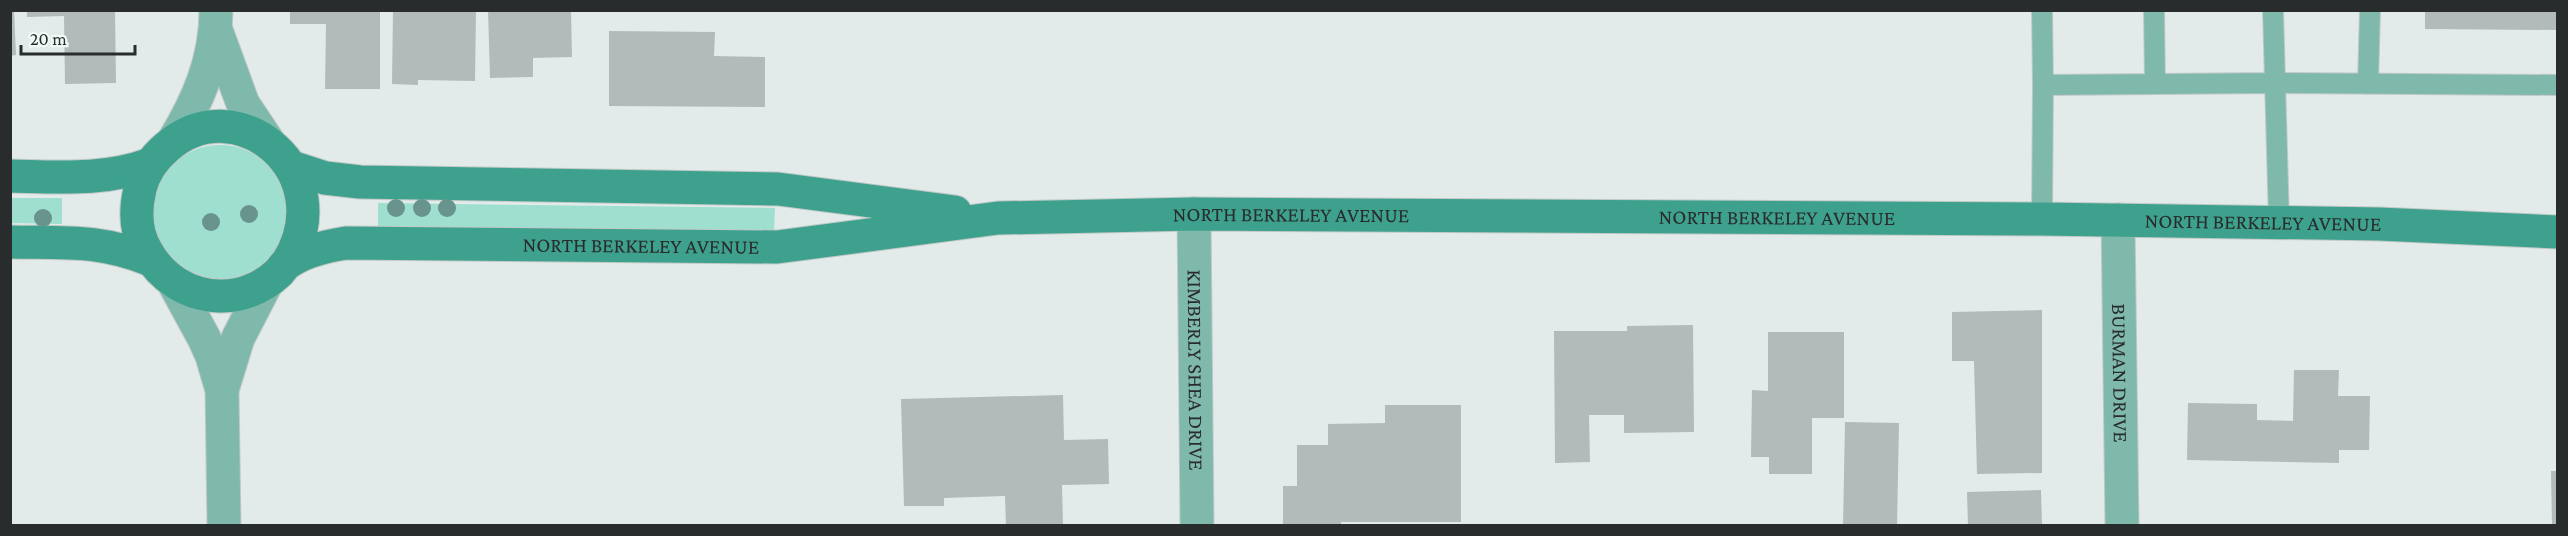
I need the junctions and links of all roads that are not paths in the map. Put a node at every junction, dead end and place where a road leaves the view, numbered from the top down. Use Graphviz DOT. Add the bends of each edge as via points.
graph roads {
  1 [pos="2042,10"];
  2 [pos="2154,10"];
  3 [pos="2273,10"];
  4 [pos="2370,10"];
  5 [pos="216,21"];
  6 [pos="2274,83"];
  7 [pos="2156,84"];
  8 [pos="2368,84"];
  9 [pos="2043,85"];
  10 [pos="2558,85"];
  11 [pos="269,144"];
  12 [pos="162,153"];
  13 [pos="291,167"];
  14 [pos="10,176"];
  15 [pos="1194,214"];
  16 [pos="998,218"];
  17 [pos="2042,219"];
  18 [pos="2118,220"];
  19 [pos="2278,223"];
  20 [pos="2558,232"];
  21 [pos="10,242"];
  22 [pos="151,260"];
  23 [pos="277,273"];
  24 [pos="174,283"];
  25 [pos="222,390"];
  26 [pos="224,525"];
  27 [pos="1197,525"];
  28 [pos="2122,525"];
  1 -- 9 [label="lane"];
  2 -- 7 [label="lane"];
  3 -- 6 [label="lane"];
  4 -- 8 [label="lane"];
  5 -- 11 [label="street" via="239,97"];
  5 -- 12 [label="street" via="209,70 201,92"];
  6 -- 7 [label="lane"];
  6 -- 8 [label="lane"];
  6 -- 19 [label="lane"];
  7 -- 9 [label="lane"];
  8 -- 10 [label="lane"];
  9 -- 17 [label="lane"];
  11 -- 12 [label="street" via="246,132 221,128 196,131"];
  11 -- 13 [label="street"];
  12 -- 14 [label="street" via="130,172 97,177"];
  12 -- 22 [label="street" via="142,182 137,202 141,242"];
  13 -- 16 [label="street, NORTH BERKELEY AVENUE" via="326,178 360,182 778,189"];
  13 -- 23 [label="street" via="301,191 304,216 299,241"];
  15 -- 16 [label="street, NORTH BERKELEY AVENUE"];
  15 -- 17 [label="street, NORTH BERKELEY AVENUE"];
  15 -- 27 [label="street, KIMBERLY SHEA DRIVE"];
  16 -- 23 [label="street, NORTH BERKELEY AVENUE" via="777,247 346,243 311,251"];
  17 -- 18 [label="street, NORTH BERKELEY AVENUE"];
  18 -- 19 [label="street, NORTH BERKELEY AVENUE"];
  18 -- 28 [label="street, BURMAN DRIVE"];
  19 -- 20 [label="street, NORTH BERKELEY AVENUE"];
  21 -- 22 [label="street" via="114,246"];
  22 -- 24 [label="street"];
  23 -- 24 [label="street" via="252,290 221,296 204,295"];
  23 -- 25 [label="street" via="238,338"];
  24 -- 25 [label="street" via="204,338"];
  25 -- 26 [label="street"];
}
